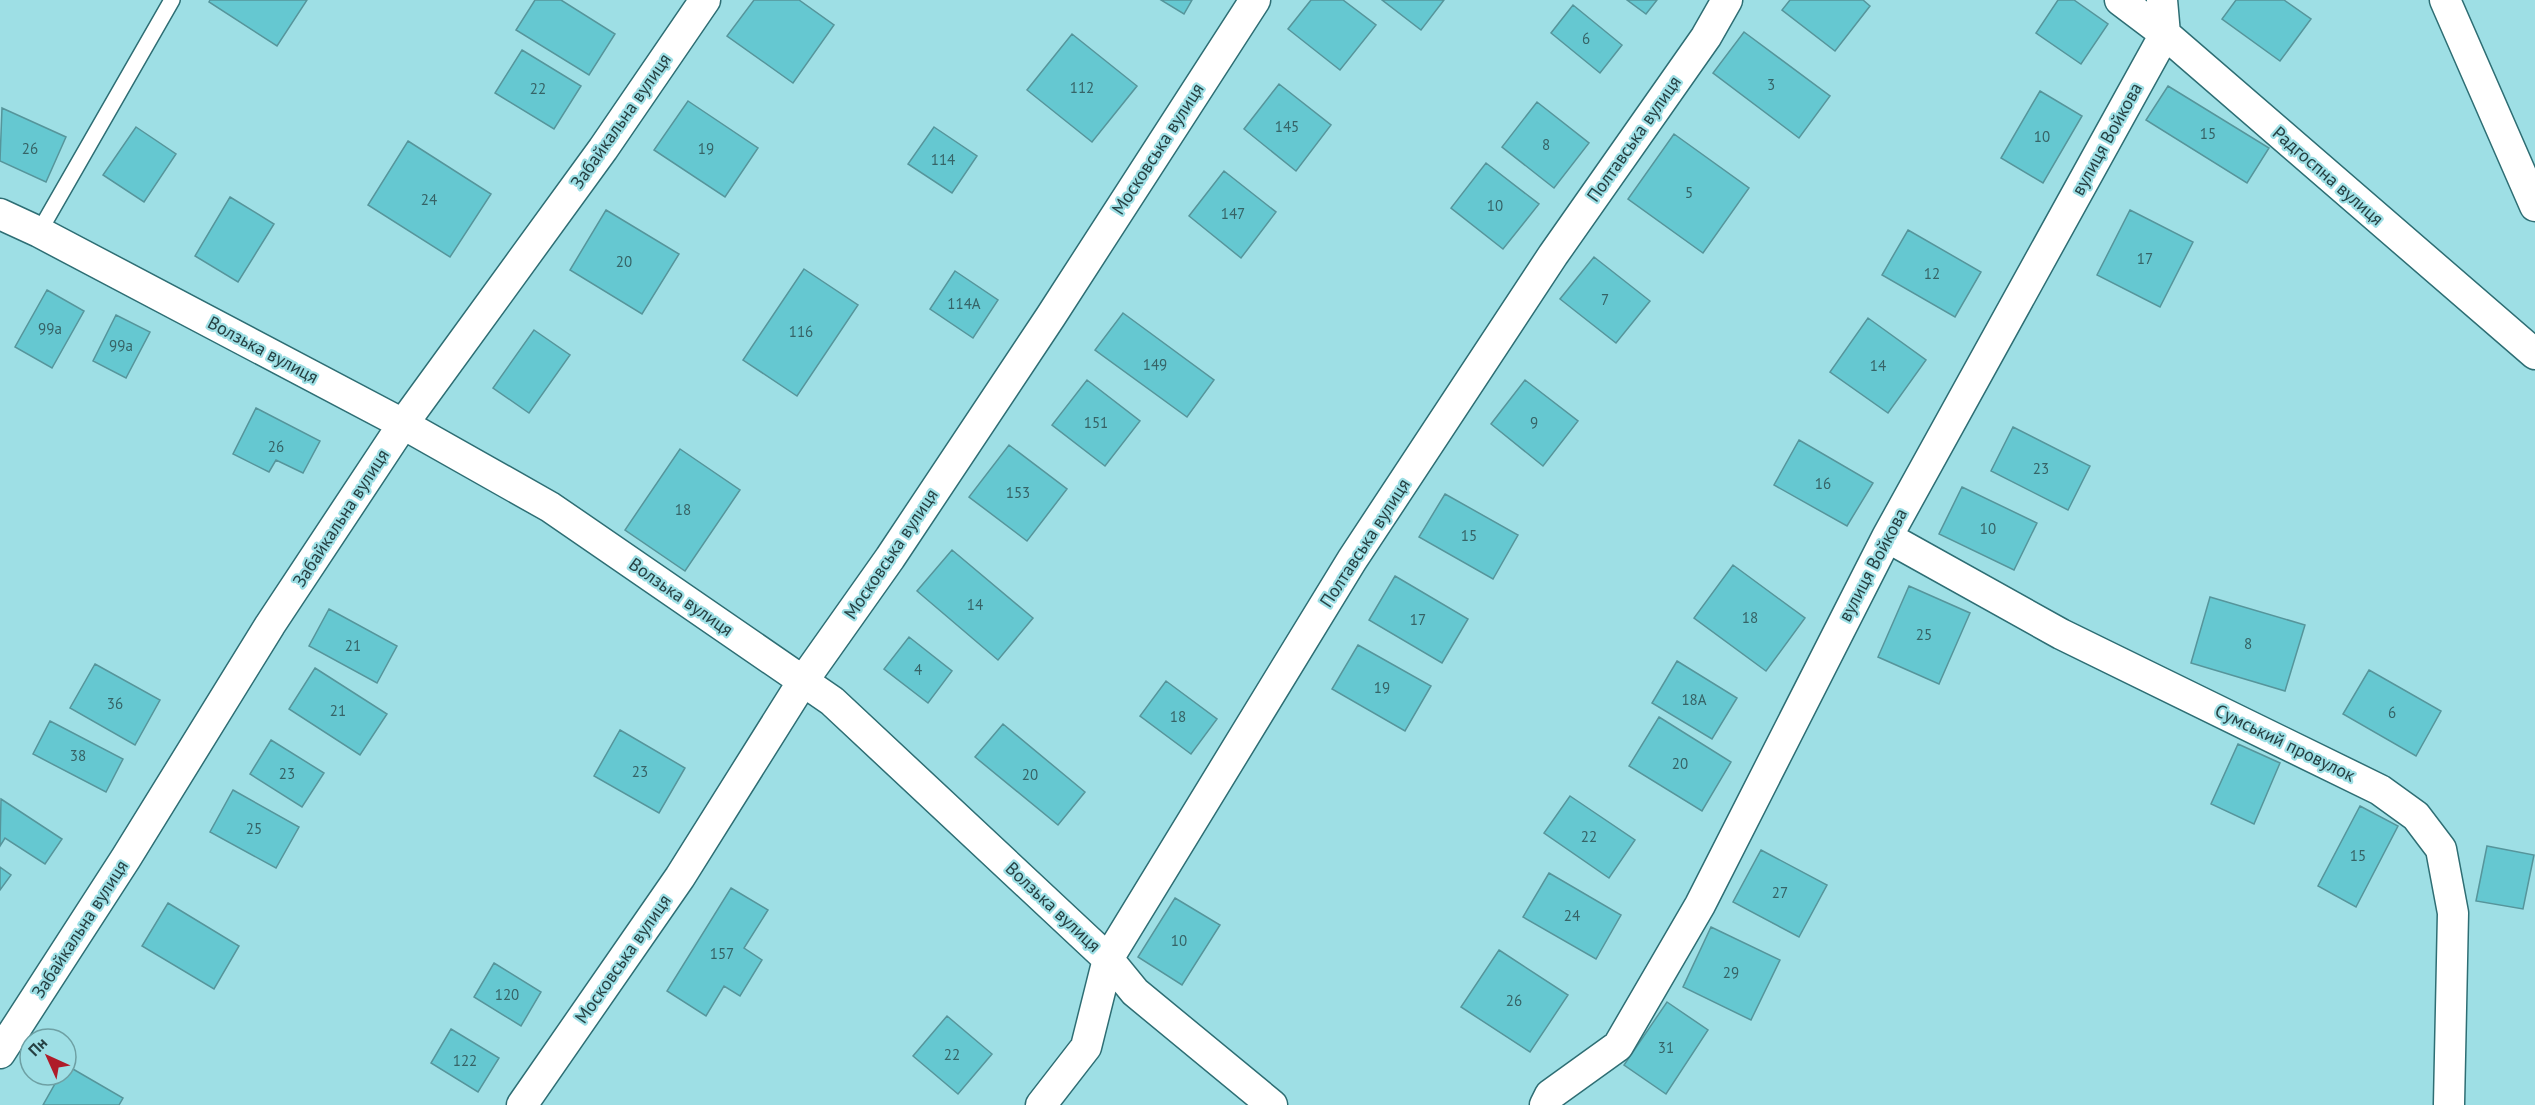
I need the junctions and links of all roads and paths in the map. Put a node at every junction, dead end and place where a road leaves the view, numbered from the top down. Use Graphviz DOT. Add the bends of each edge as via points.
graph roads {
  1 [pos="172,0"];
  2 [pos="705,0"];
  3 [pos="1255,0"];
  4 [pos="1727,0"];
  5 [pos="2120,0"];
  6 [pos="2162,0"];
  7 [pos="2445,0"];
  8 [pos="2164,34"];
  9 [pos="2535,206"];
  10 [pos="0,214"];
  11 [pos="39,232"];
  12 [pos="2535,354"];
  13 [pos="402,424"];
  14 [pos="1887,537"];
  15 [pos="803,681"];
  16 [pos="1108,959"];
  17 [pos="0,1053"];
  18 [pos="2449,1104"];
  19 [pos="522,1105"];
  20 [pos="1041,1105"];
  21 [pos="1272,1105"];
  22 [pos="1545,1105"];
  1 -- 11 [label="lane"];
  2 -- 13 [label="street, Забайкальна вулиця" via="603,149"];
  3 -- 15 [label="street, Московська вулиця" via="1044,326"];
  4 -- 16 [label="street, Полтавська вулиця" via="1706,37 1553,255 1352,560"];
  5 -- 8 [label="street, Радгоспна вулиця"];
  6 -- 8 [label="street"];
  7 -- 9 [label="street"];
  8 -- 12 [label="street, Радгоспна вулиця"];
  8 -- 14 [label="street, вулиця Войкова"];
  10 -- 11 [label="street, Волзька вулиця"];
  11 -- 13 [label="street, Волзька вулиця"];
  13 -- 15 [label="street, Волзька вулиця" via="550,507"];
  13 -- 17 [label="street, Забайкальна вулиця"];
  14 -- 18 [label="street, Сумський провулок" via="2061,634 2380,790 2416,816 2441,849 2453,913"];
  14 -- 22 [label="street, вулиця Войкова" via="1700,905 1618,1046 1550,1095"];
  15 -- 16 [label="street, Волзька вулиця" via="832,700"];
  15 -- 19 [label="street, Московська вулиця" via="680,877"];
  16 -- 20 [label="street, Полтавська вулиця" via="1086,1047"];
  16 -- 21 [label="street, Волзька вулиця" via="1135,992"];
}
